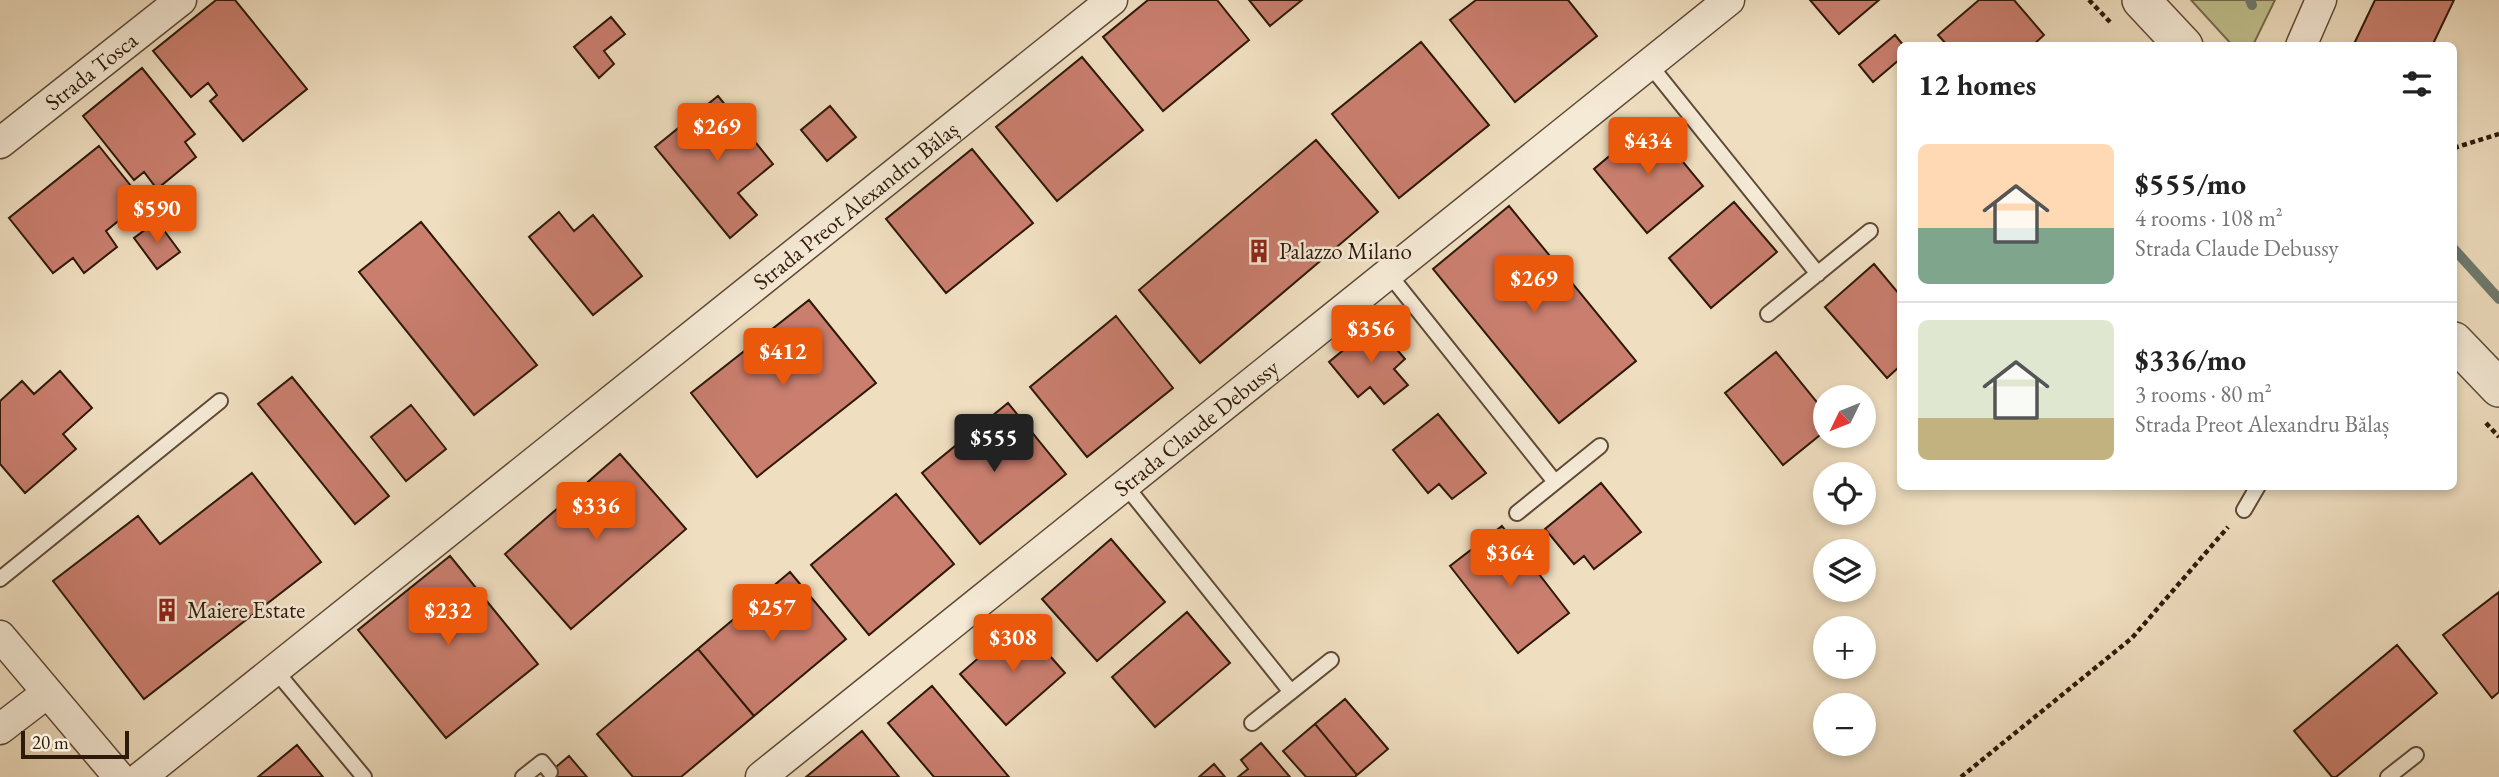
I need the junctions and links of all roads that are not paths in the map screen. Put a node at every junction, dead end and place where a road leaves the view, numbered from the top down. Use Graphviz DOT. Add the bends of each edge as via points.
graph roads {
  1 [pos="181,0"];
  2 [pos="1112,0"];
  3 [pos="1729,0"];
  4 [pos="2141,0"];
  5 [pos="2321,0"];
  6 [pos="2180,42"];
  7 [pos="2303,42"];
  8 [pos="1649,64"];
  9 [pos="0,143"];
  10 [pos="1870,231"];
  11 [pos="1388,273"];
  12 [pos="1818,274"];
  13 [pos="1768,314"];
  14 [pos="2457,344"];
  15 [pos="2499,388"];
  16 [pos="220,401"];
  17 [pos="1600,446"];
  18 [pos="1555,482"];
  19 [pos="1125,485"];
  20 [pos="2256,490"];
  21 [pos="2244,510"];
  22 [pos="1517,513"];
  23 [pos="0,579"];
  24 [pos="0,636"];
  25 [pos="1331,660"];
  26 [pos="275,670"];
  27 [pos="1291,692"];
  28 [pos="47,693"];
  29 [pos="1252,723"];
  30 [pos="0,729"];
  31 [pos="2416,755"];
  32 [pos="550,772"];
  33 [pos="118,777"];
  34 [pos="141,777"];
  35 [pos="364,777"];
  36 [pos="523,777"];
  37 [pos="761,777"];
  38 [pos="2388,777"];
  1 -- 9 [label="street, Strada Tosca"];
  2 -- 26 [label="street, Strada Preot Alexandru Bălaș"];
  3 -- 8 [label="street, Strada Claude Debussy"];
  4 -- 6 [label="street"];
  5 -- 7 [label="street"];
  8 -- 11 [label="street, Strada Claude Debussy"];
  8 -- 12 [label="lane"];
  10 -- 12 [label="lane"];
  11 -- 18 [label="lane"];
  11 -- 19 [label="street, Strada Claude Debussy"];
  12 -- 13 [label="lane"];
  14 -- 15 [label="street"];
  16 -- 23 [label="lane"];
  17 -- 18 [label="lane"];
  18 -- 22 [label="lane"];
  19 -- 27 [label="lane"];
  19 -- 37 [label="street, Strada Claude Debussy"];
  20 -- 21 [label="lane"];
  24 -- 28 [label="street"];
  25 -- 27 [label="lane"];
  26 -- 34 [label="street, Strada Preot Alexandru Bălaș"];
  26 -- 35 [label="lane"];
  27 -- 29 [label="lane"];
  28 -- 30 [label="street"];
  28 -- 33 [label="street"];
  31 -- 38 [label="lane"];
  32 -- 36 [label="lane" via="541,762"];
}
